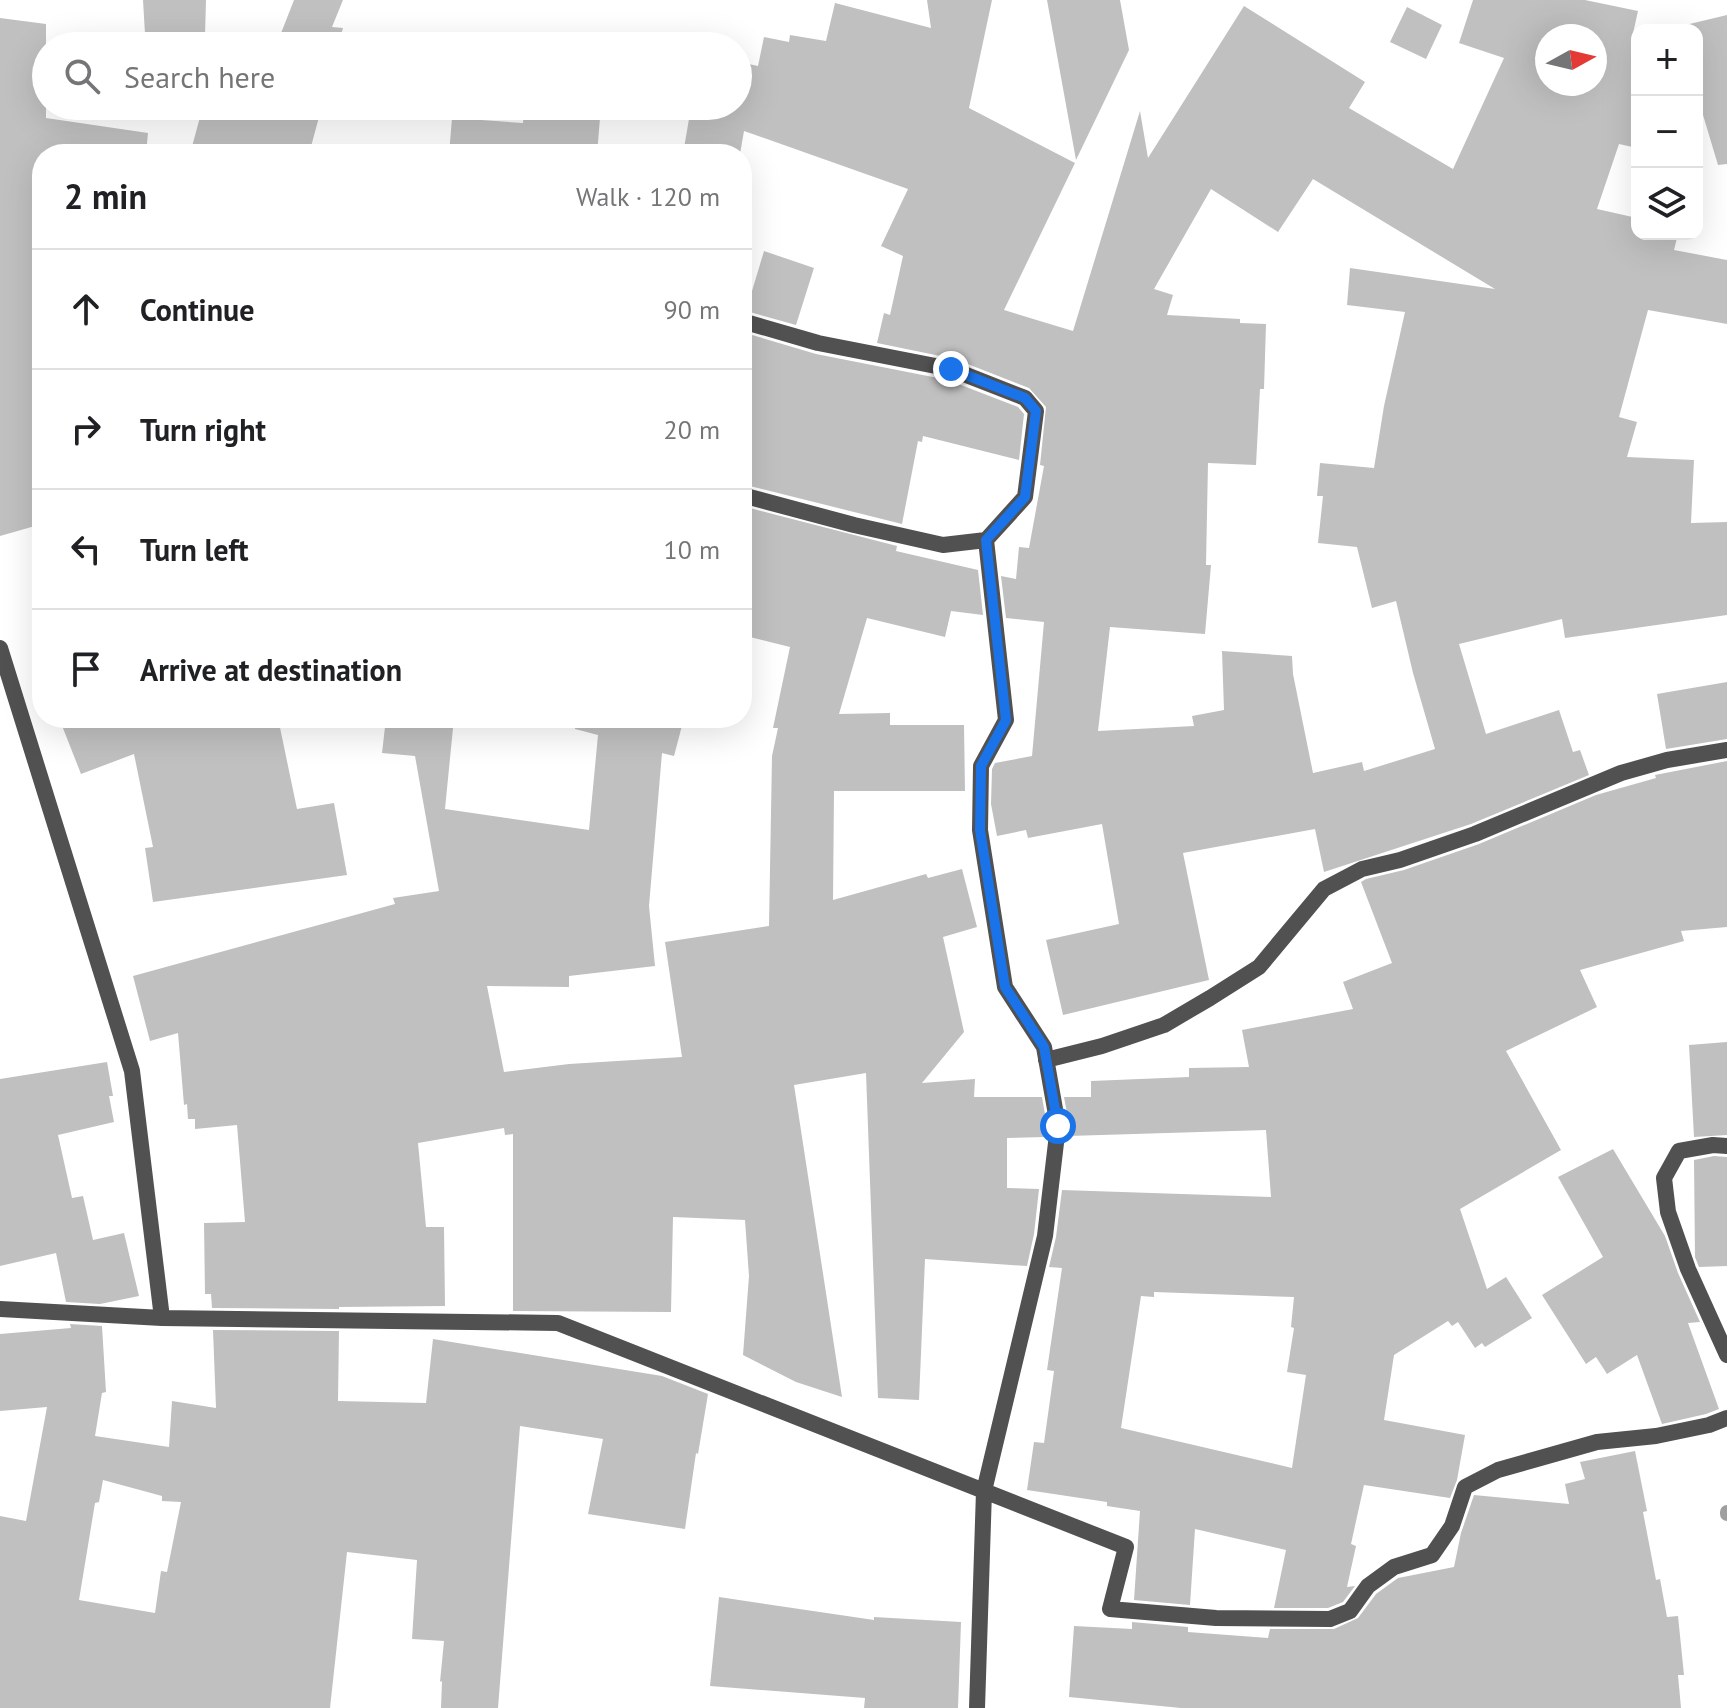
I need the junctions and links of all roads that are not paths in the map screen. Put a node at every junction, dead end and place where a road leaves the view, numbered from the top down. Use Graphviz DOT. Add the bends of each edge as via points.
graph roads {
  1 [pos="752,324"];
  2 [pos="752,498"];
  3 [pos="986,540"];
  4 [pos="0,648"];
  5 [pos="1727,750"];
  6 [pos="1046,1060"];
  7 [pos="1727,1146"];
  8 [pos="0,1309"];
  9 [pos="162,1318"];
  10 [pos="1727,1355"];
  11 [pos="1727,1418"];
  12 [pos="984,1491"];
  13 [pos="977,1708"];
  1 -- 3 [label="street" via="818,343 951,369 1025,398 1036,411 1025,497"];
  2 -- 3 [label="street" via="943,545"];
  3 -- 6 [label="street" via="1006,720 981,766 980,830 1005,987 1044,1047"];
  4 -- 9 [label="street" via="132,1071"];
  5 -- 6 [label="street" via="1621,773 1475,834 1362,869 1324,889 1259,967 1210,998 1164,1025"];
  6 -- 12 [label="street" via="1058,1126 1045,1236"];
  7 -- 10 [label="street" via="1679,1151 1664,1178 1668,1212 1688,1269"];
  8 -- 9 [label="street"];
  9 -- 12 [label="street" via="558,1323"];
  11 -- 12 [label="street" via="1656,1436 1597,1442 1498,1470 1465,1487 1452,1526 1432,1555 1394,1567 1368,1586 1350,1611 1330,1619 1216,1618 1110,1609 1126,1547"];
  12 -- 13 [label="street"];
}
